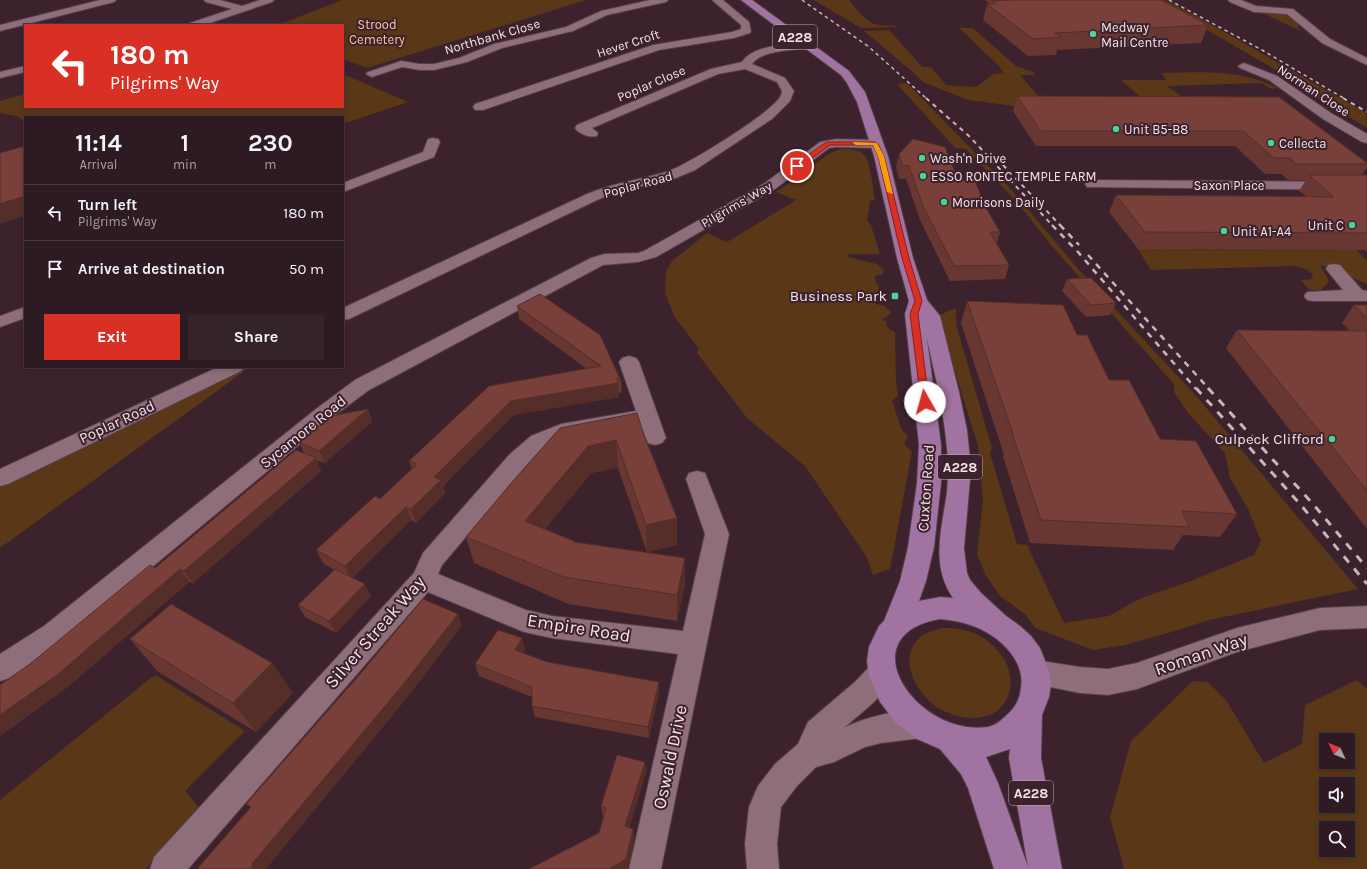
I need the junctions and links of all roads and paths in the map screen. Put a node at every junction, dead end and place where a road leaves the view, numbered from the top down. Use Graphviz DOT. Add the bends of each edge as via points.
graph roads {
  1 [pos="111,0"];
  2 [pos="209,0"];
  3 [pos="269,0"];
  4 [pos="663,0"];
  5 [pos="717,0"];
  6 [pos="746,0"];
  7 [pos="1233,0"];
  8 [pos="243,9"];
  9 [pos="197,24"];
  10 [pos="0,28"];
  11 [pos="807,46"];
  12 [pos="1367,62"];
  13 [pos="746,65"];
  14 [pos="1244,66"];
  15 [pos="24,69"];
  16 [pos="372,74"];
  17 [pos="0,75"];
  18 [pos="479,107"];
  19 [pos="592,133"];
  20 [pos="1367,140"];
  21 [pos="433,142"];
  22 [pos="875,144"];
  23 [pos="1092,184"];
  24 [pos="1367,186"];
  25 [pos="344,188"];
  26 [pos="640,259"];
  27 [pos="1334,269"];
  28 [pos="1313,296"];
  29 [pos="1362,296"];
  30 [pos="918,301"];
  31 [pos="24,312"];
  32 [pos="344,315"];
  33 [pos="0,322"];
  34 [pos="629,362"];
  35 [pos="232,368"];
  36 [pos="647,416"];
  37 [pos="655,438"];
  38 [pos="0,478"];
  39 [pos="697,479"];
  40 [pos="424,579"];
  41 [pos="1367,618"];
  42 [pos="996,624"];
  43 [pos="896,625"];
  44 [pos="694,644"];
  45 [pos="0,669"];
  46 [pos="883,672"];
  47 [pos="1035,672"];
  48 [pos="1027,715"];
  49 [pos="922,724"];
  50 [pos="951,739"];
  51 [pos="808,754"];
  52 [pos="166,869"];
  53 [pos="644,869"];
  54 [pos="763,869"];
  55 [pos="1011,869"];
  56 [pos="1046,869"];
  1 -- 10 [label="street"];
  2 -- 8 [label="street"];
  3 -- 8 [label="street"];
  4 -- 16 [label="street, Northbank Close" via="599,14 569,29 498,46 463,60 434,67 401,64"];
  5 -- 18 [label="street, Hever Croft" via="746,24 746,31 657,47"];
  6 -- 11 [label="main road, Cuxton Road / A228"];
  7 -- 12 [label="street" via="1254,9 1290,11 1332,44"];
  8 -- 9 [label="street"];
  11 -- 13 [label="street" via="761,52 749,59"];
  11 -- 22 [label="main road, Cuxton Road / A228" via="845,73 854,83 862,99"];
  13 -- 19 [label="street, Poplar Close" via="716,71 581,128"];
  13 -- 32 [label="street, Poplar Road" via="781,80 788,91 786,98 752,128 690,167 671,175 617,187 592,197"];
  14 -- 20 [label="street, Norman Close" via="1273,78"];
  15 -- 17 [label="street"];
  21 -- 25 [label="street" via="429,154"];
  22 -- 26 [label="street, Pilgrims' Way" via="825,145 770,186"];
  22 -- 30 [label="main road, Cuxton Road / A228" via="881,156"];
  23 -- 24 [label="street, Saxon Place"];
  26 -- 45 [label="street, Sycamore Road" via="617,257 597,261 362,385 53,634"];
  27 -- 29 [label="street"];
  28 -- 29 [label="street"];
  30 -- 42 [label="main road, Cuxton Road / A228" via="931,316 957,434 960,482 953,544 954,574 965,593"];
  30 -- 43 [label="main road, Cuxton Road / A228" via="914,314 930,445 929,483 913,581"];
  31 -- 33 [label="street"];
  34 -- 36 [label="street"];
  35 -- 38 [label="street, Poplar Road"];
  36 -- 37 [label="street"];
  36 -- 40 [label="street, Silver Streak Way" via="561,431 538,440 432,560"];
  39 -- 44 [label="street, Oswald Drive" via="717,534"];
  40 -- 44 [label="street, Empire Road" via="524,621 552,627"];
  40 -- 52 [label="street, Silver Streak Way"];
  41 -- 47 [label="street, Roman Way" via="1320,619 1237,640 1124,680 1097,682"];
  42 -- 43 [label="main road" via="972,612 940,608 917,612"];
  42 -- 47 [label="main road" via="1021,647"];
  43 -- 46 [label="main road" via="889,632 882,650"];
  44 -- 53 [label="street, Oswald Drive"];
  46 -- 49 [label="main road" via="893,696"];
  46 -- 51 [label="street" via="818,732"];
  47 -- 48 [label="main road" via="1035,687"];
  48 -- 50 [label="main road" via="1012,732 996,740 979,743"];
  48 -- 56 [label="main road, A228" via="1025,758"];
  49 -- 50 [label="main road"];
  49 -- 51 [label="street" via="880,729 860,735 834,748"];
  50 -- 55 [label="main road, A228" via="972,763 982,783"];
  51 -- 54 [label="street" via="774,789 767,802 761,844"];
}
